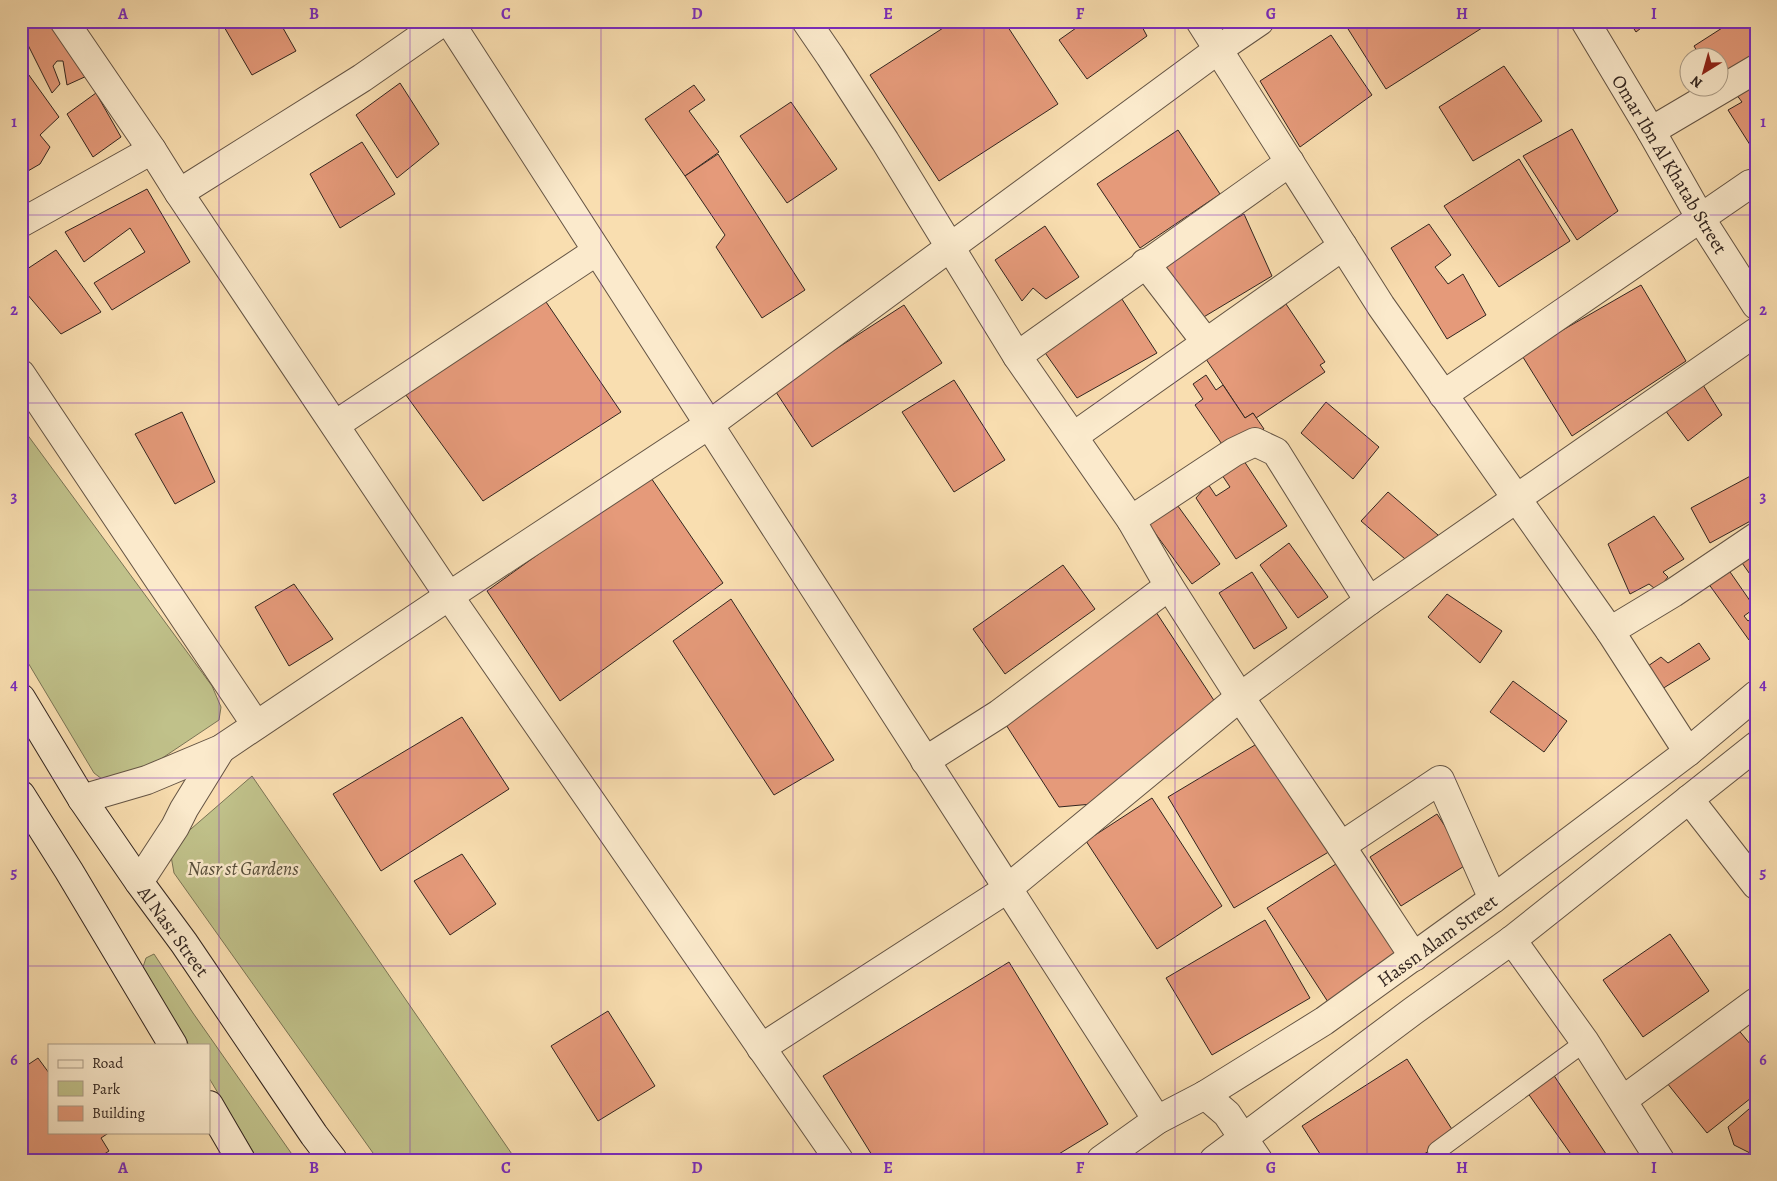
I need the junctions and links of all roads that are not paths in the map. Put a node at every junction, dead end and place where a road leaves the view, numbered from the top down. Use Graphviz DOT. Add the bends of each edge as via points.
graph roads {
  1 [pos="64,21"];
  2 [pos="444,21"];
  3 [pos="449,21"];
  4 [pos="806,21"];
  5 [pos="1200,21"];
  6 [pos="1260,21"];
  7 [pos="1585,21"];
  8 [pos="1219,49"];
  9 [pos="1756,69"];
  10 [pos="1651,131"];
  11 [pos="152,150"];
  12 [pos="1290,162"];
  13 [pos="1756,182"];
  14 [pos="179,193"];
  15 [pos="1701,219"];
  16 [pos="21,224"];
  17 [pos="1343,246"];
  18 [pos="952,248"];
  19 [pos="597,251"];
  20 [pos="1145,263"];
  21 [pos="1756,305"];
  22 [pos="1756,332"];
  23 [pos="1206,341"];
  24 [pos="1017,356"];
  25 [pos="21,374"];
  26 [pos="1443,395"];
  27 [pos="710,424"];
  28 [pos="335,425"];
  29 [pos="1074,436"];
  30 [pos="1516,500"];
  31 [pos="1131,520"];
  32 [pos="1756,537"];
  33 [pos="1169,586"];
  34 [pos="449,596"];
  35 [pos="1369,601"];
  36 [pos="1610,632"];
  37 [pos="1756,695"];
  38 [pos="1240,696"];
  39 [pos="21,698"];
  40 [pos="256,725"];
  41 [pos="1756,746"];
  42 [pos="221,748"];
  43 [pos="1688,752"];
  44 [pos="925,761"];
  45 [pos="21,795"];
  46 [pos="82,799"];
  47 [pos="1689,799"];
  48 [pos="1341,846"];
  49 [pos="138,882"];
  50 [pos="1756,885"];
  51 [pos="1007,889"];
  52 [pos="1493,899"];
  53 [pos="1512,940"];
  54 [pos="1414,957"];
  55 [pos="1756,1002"];
  56 [pos="1585,1042"];
  57 [pos="172,1044"];
  58 [pos="762,1048"];
  59 [pos="1205,1094"];
  60 [pos="1623,1100"];
  61 [pos="210,1107"];
  62 [pos="1157,1120"];
  63 [pos="1251,1149"];
  64 [pos="1437,1151"];
  65 [pos="1659,1159"];
  66 [pos="241,1160"];
  67 [pos="333,1160"];
  68 [pos="838,1160"];
  69 [pos="1101,1160"];
  70 [pos="1214,1160"];
  1 -- 11 [label="street"];
  2 -- 14 [label="street" via="362,78"];
  3 -- 19 [label="street"];
  4 -- 18 [label="street"];
  5 -- 8 [label="street"];
  6 -- 8 [label="street"];
  7 -- 10 [label="street, Omar Ibn Al Khatab Street"];
  8 -- 12 [label="street"];
  8 -- 18 [label="street"];
  9 -- 10 [label="street"];
  10 -- 15 [label="street, Omar Ibn Al Khatab Street"];
  11 -- 14 [label="street"];
  11 -- 16 [label="street"];
  12 -- 17 [label="street"];
  12 -- 20 [label="street"];
  13 -- 15 [label="street"];
  14 -- 28 [label="street"];
  15 -- 21 [label="street, Omar Ibn Al Khatab Street"];
  15 -- 26 [label="street"];
  17 -- 23 [label="street"];
  17 -- 26 [label="street"];
  18 -- 24 [label="street"];
  18 -- 27 [label="street"];
  19 -- 27 [label="street"];
  19 -- 28 [label="street"];
  20 -- 23 [label="street"];
  20 -- 24 [label="street"];
  22 -- 30 [label="street"];
  23 -- 29 [label="street"];
  24 -- 29 [label="street"];
  25 -- 40 [label="street"];
  26 -- 30 [label="street"];
  27 -- 34 [label="street"];
  27 -- 44 [label="street"];
  28 -- 34 [label="street"];
  29 -- 31 [label="street"];
  30 -- 35 [label="street"];
  30 -- 36 [label="street"];
  31 -- 33 [label="street"];
  31 -- 35 [label="street" via="1234,452 1255,442 1276,452"];
  32 -- 36 [label="street"];
  33 -- 38 [label="street"];
  33 -- 44 [label="street" via="999,714"];
  34 -- 40 [label="street"];
  34 -- 58 [label="street"];
  35 -- 38 [label="street"];
  36 -- 43 [label="street"];
  37 -- 43 [label="street, Hassn Alam Street"];
  38 -- 48 [label="street"];
  38 -- 51 [label="street"];
  39 -- 46 [label="street, Al Nasr Street"];
  40 -- 42 [label="street"];
  41 -- 47 [label="street"];
  42 -- 46 [label="street" via="147,780"];
  42 -- 49 [label="street"];
  43 -- 52 [label="street, Hassn Alam Street"];
  44 -- 51 [label="street"];
  45 -- 57 [label="street"];
  46 -- 49 [label="street, Al Nasr Street"];
  47 -- 50 [label="street"];
  47 -- 53 [label="street"];
  48 -- 52 [label="street" via="1440,780"];
  48 -- 54 [label="street"];
  49 -- 67 [label="street, Al Nasr Street" via="184,943"];
  51 -- 58 [label="street"];
  51 -- 62 [label="street"];
  52 -- 54 [label="street, Hassn Alam Street"];
  53 -- 56 [label="street"];
  53 -- 63 [label="street" via="1413,1010"];
  54 -- 59 [label="street, Hassn Alam Street" via="1324,1022"];
  55 -- 60 [label="street"];
  56 -- 60 [label="street"];
  56 -- 64 [label="lane"];
  58 -- 68 [label="street"];
  59 -- 62 [label="street, Hassn Alam Street"];
  59 -- 63 [label="street" via="1227,1114"];
  60 -- 65 [label="street"];
  61 -- 66 [label="street"];
  62 -- 69 [label="street, Hassn Alam Street"];
  63 -- 70 [label="street"];
}
